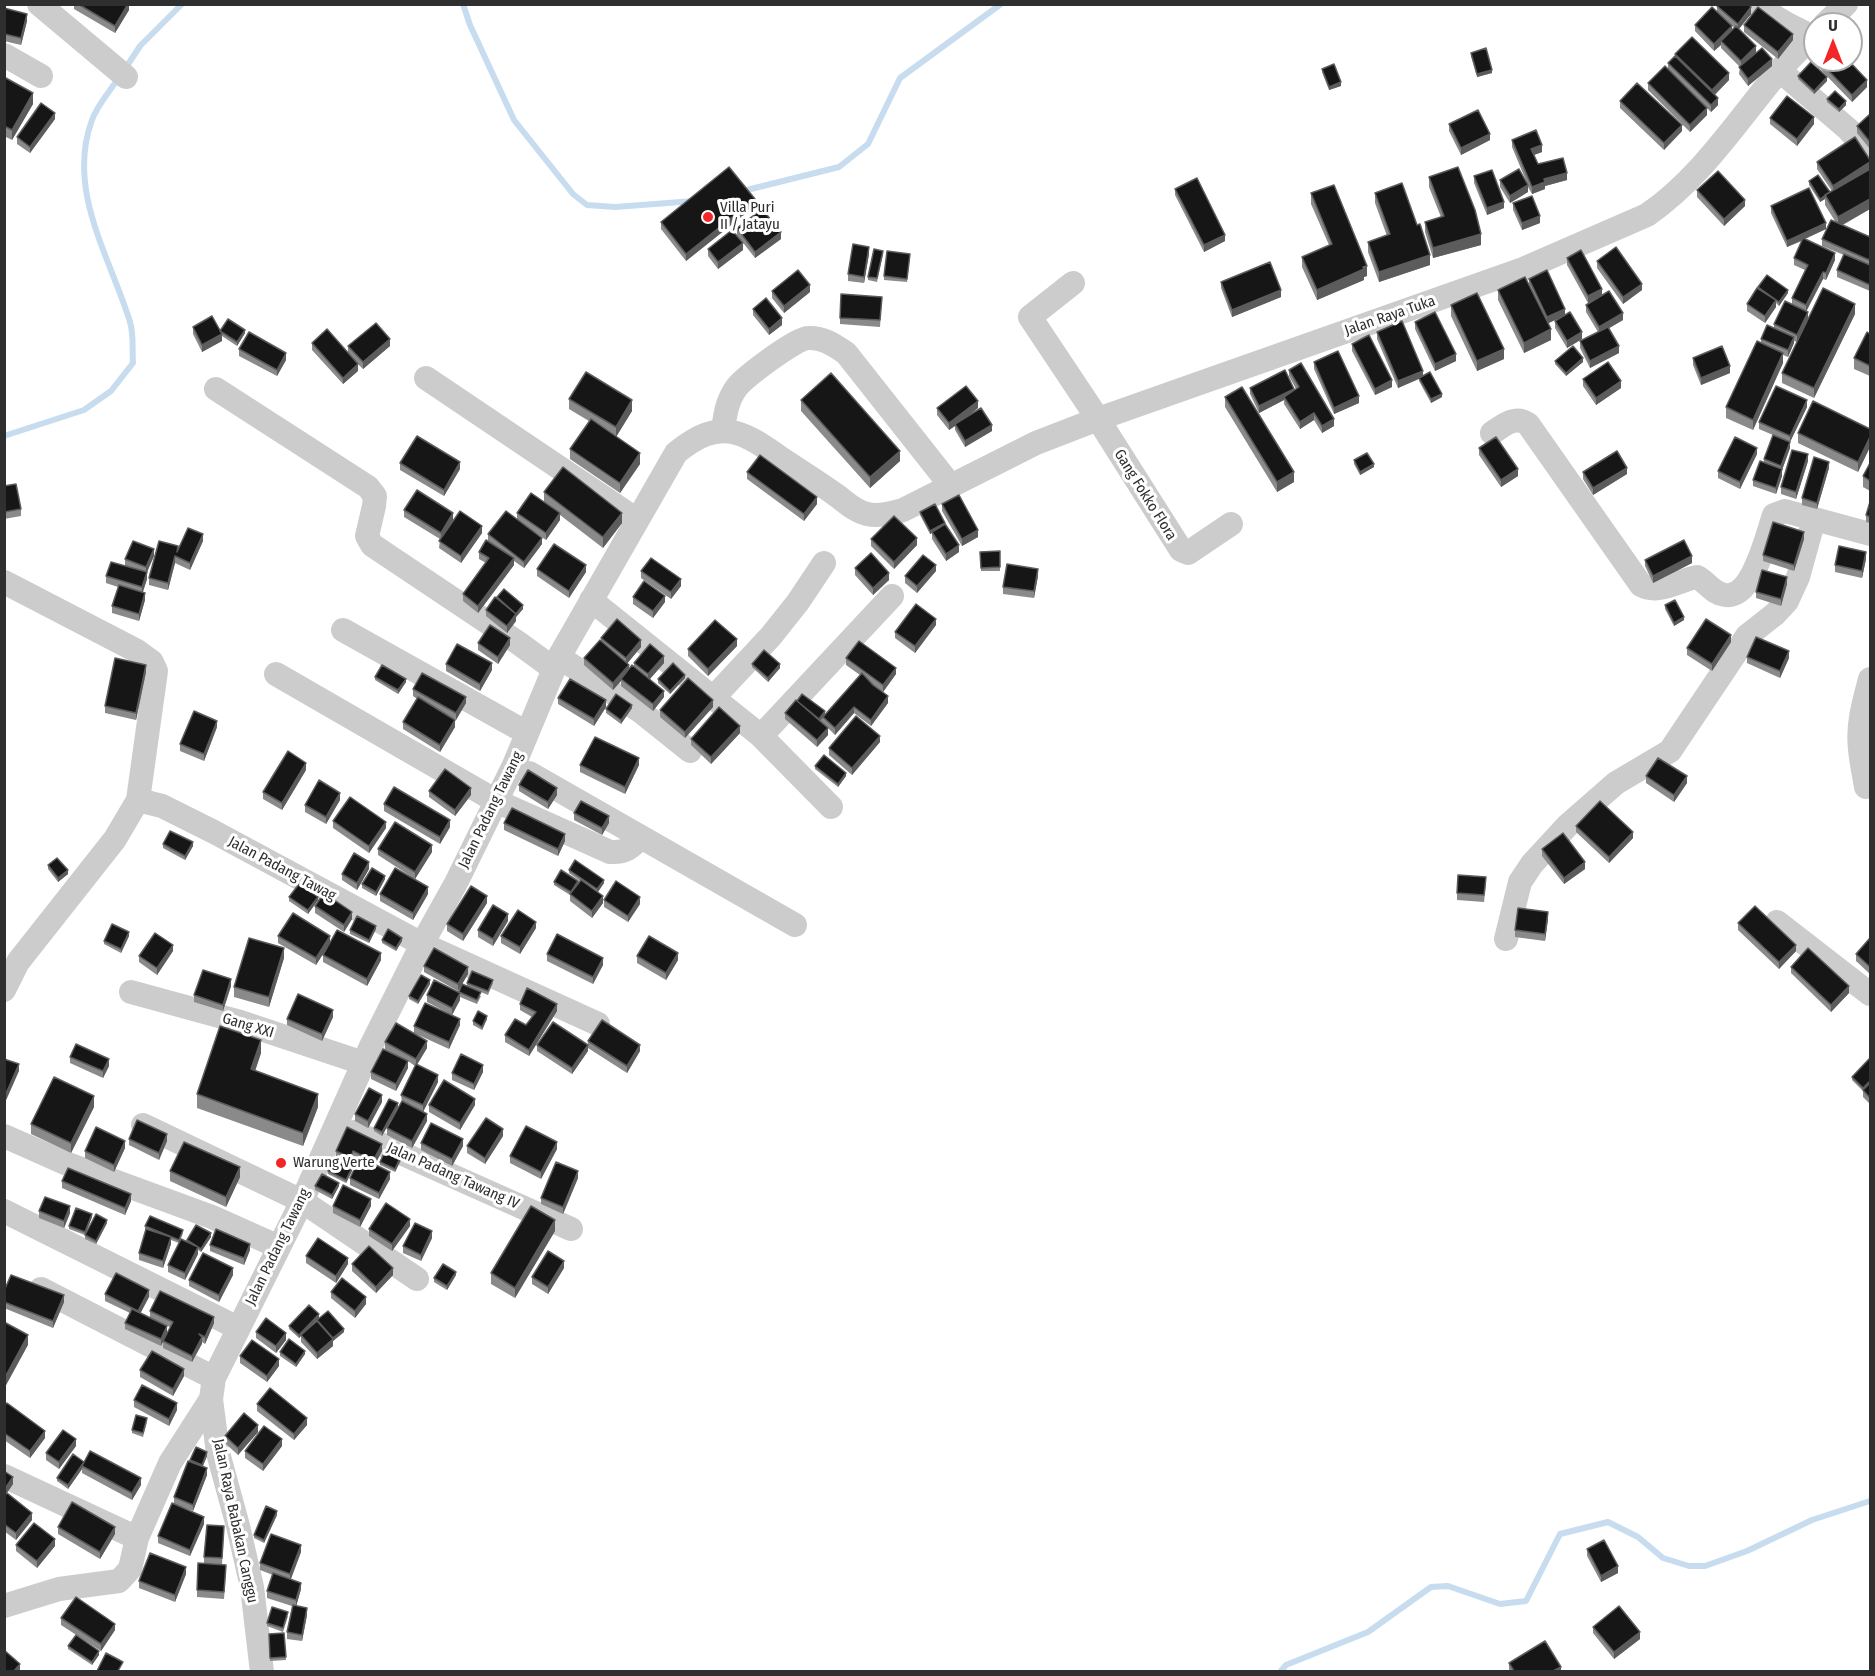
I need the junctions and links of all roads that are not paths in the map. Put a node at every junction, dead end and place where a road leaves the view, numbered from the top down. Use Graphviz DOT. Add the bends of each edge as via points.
graph roads {
  1 [pos="1754,4"];
  2 [pos="53,9"];
  3 [pos="1803,28"];
  4 [pos="1803,47"];
  5 [pos="4,55"];
  6 [pos="1779,70"];
  7 [pos="41,76"];
  8 [pos="126,77"];
  9 [pos="1870,155"];
  10 [pos="1073,283"];
  11 [pos="426,378"];
  12 [pos="216,389"];
  13 [pos="1098,419"];
  14 [pos="723,430"];
  15 [pos="1492,433"];
  16 [pos="951,486"];
  17 [pos="1814,519"];
  18 [pos="637,520"];
  19 [pos="1231,524"];
  20 [pos="1870,534"];
  21 [pos="824,563"];
  22 [pos="4,582"];
  23 [pos="892,596"];
  24 [pos="591,600"];
  25 [pos="343,630"];
  26 [pos="556,663"];
  27 [pos="276,674"];
  28 [pos="1870,679"];
  29 [pos="714,697"];
  30 [pos="527,733"];
  31 [pos="761,736"];
  32 [pos="690,751"];
  33 [pos="514,765"];
  34 [pos="1866,787"];
  35 [pos="138,800"];
  36 [pos="496,801"];
  37 [pos="831,807"];
  38 [pos="641,837"];
  39 [pos="1777,922"];
  40 [pos="795,925"];
  41 [pos="1506,939"];
  42 [pos="422,944"];
  43 [pos="4,990"];
  44 [pos="131,992"];
  45 [pos="1870,994"];
  46 [pos="598,1024"];
  47 [pos="363,1063"];
  48 [pos="335,1124"];
  49 [pos="143,1125"];
  50 [pos="4,1136"];
  51 [pos="302,1201"];
  52 [pos="4,1211"];
  53 [pos="571,1229"];
  54 [pos="279,1247"];
  55 [pos="417,1279"];
  56 [pos="41,1289"];
  57 [pos="238,1328"];
  58 [pos="213,1395"];
  59 [pos="4,1476"];
  60 [pos="137,1538"];
  61 [pos="4,1606"];
  62 [pos="262,1671"];
  1 -- 3 [label="street" via="1787,24"];
  2 -- 8 [label="street"];
  4 -- 6 [label="street, Jalan Raya Tuka"];
  5 -- 7 [label="street"];
  6 -- 9 [label="street" via="1849,130"];
  6 -- 13 [label="street, Jalan Raya Tuka" via="1719,146 1664,204 1647,215 1523,269"];
  10 -- 13 [label="street" via="1030,318"];
  11 -- 18 [label="street"];
  12 -- 26 [label="street" via="368,487 375,496 367,536 372,545 517,642"];
  13 -- 16 [label="street, Jalan Raya Tuka" via="1036,443"];
  13 -- 19 [label="street, Gang Fokko Flora" via="1180,550 1188,553"];
  14 -- 16 [label="street, Jalan Raya Tuka" via="752,438 856,511 869,515 903,510"];
  14 -- 16 [label="street" via="726,406 737,387 790,345 807,337 826,340 846,353"];
  14 -- 18 [label="street, Jalan Padang Tawang" via="691,441 676,453"];
  15 -- 17 [label="street" via="1512,420 1521,419 1528,424 1641,585 1652,589 1697,578 1718,593 1730,595 1744,587 1752,576 1774,515 1785,511"];
  17 -- 20 [label="street"];
  17 -- 41 [label="street" via="1787,601 1747,636 1670,751 1616,783 1568,825 1532,864 1520,882"];
  18 -- 24 [label="street, Jalan Padang Tawang"];
  21 -- 29 [label="street" via="771,636"];
  22 -- 35 [label="street" via="152,662 156,671"];
  23 -- 31 [label="street"];
  24 -- 26 [label="street, Jalan Padang Tawang"];
  24 -- 29 [label="street"];
  25 -- 30 [label="street"];
  26 -- 30 [label="street, Jalan Padang Tawang"];
  26 -- 32 [label="street" via="640,711"];
  27 -- 36 [label="street"];
  28 -- 34 [label="street" via="1860,735"];
  29 -- 31 [label="street"];
  30 -- 33 [label="street, Jalan Padang Tawang"];
  31 -- 37 [label="street"];
  33 -- 36 [label="street, Jalan Padang Tawang"];
  33 -- 38 [label="street"];
  35 -- 42 [label="street, Jalan Padang Tawag" via="162,806 214,832"];
  35 -- 43 [label="street" via="115,839 18,962"];
  36 -- 38 [label="street" via="610,852 625,852"];
  36 -- 42 [label="street, Jalan Padang Tawang"];
  38 -- 40 [label="street"];
  39 -- 45 [label="street"];
  42 -- 46 [label="street, Jalan Padang Tawag"];
  42 -- 47 [label="street, Jalan Padang Tawang"];
  44 -- 47 [label="street, Gang XXI" via="237,1021"];
  47 -- 48 [label="street, Jalan Padang Tawang"];
  48 -- 51 [label="street, Jalan Padang Tawang"];
  48 -- 53 [label="street, Jalan Padang Tawang IV"];
  49 -- 51 [label="street"];
  50 -- 54 [label="street"];
  51 -- 54 [label="street, Jalan Padang Tawang"];
  51 -- 55 [label="street"];
  52 -- 57 [label="street"];
  54 -- 57 [label="street, Jalan Padang Tawang"];
  56 -- 58 [label="street"];
  57 -- 58 [label="street, Jalan Padang Tawang"];
  58 -- 60 [label="street, Jalan Padang Tawang" via="170,1463"];
  58 -- 62 [label="street, Jalan Raya Babakan Canggu" via="218,1453 252,1587"];
  59 -- 60 [label="street"];
  60 -- 61 [label="street, Jalan Padang Tawang" via="130,1569 118,1581 59,1589"];
}
